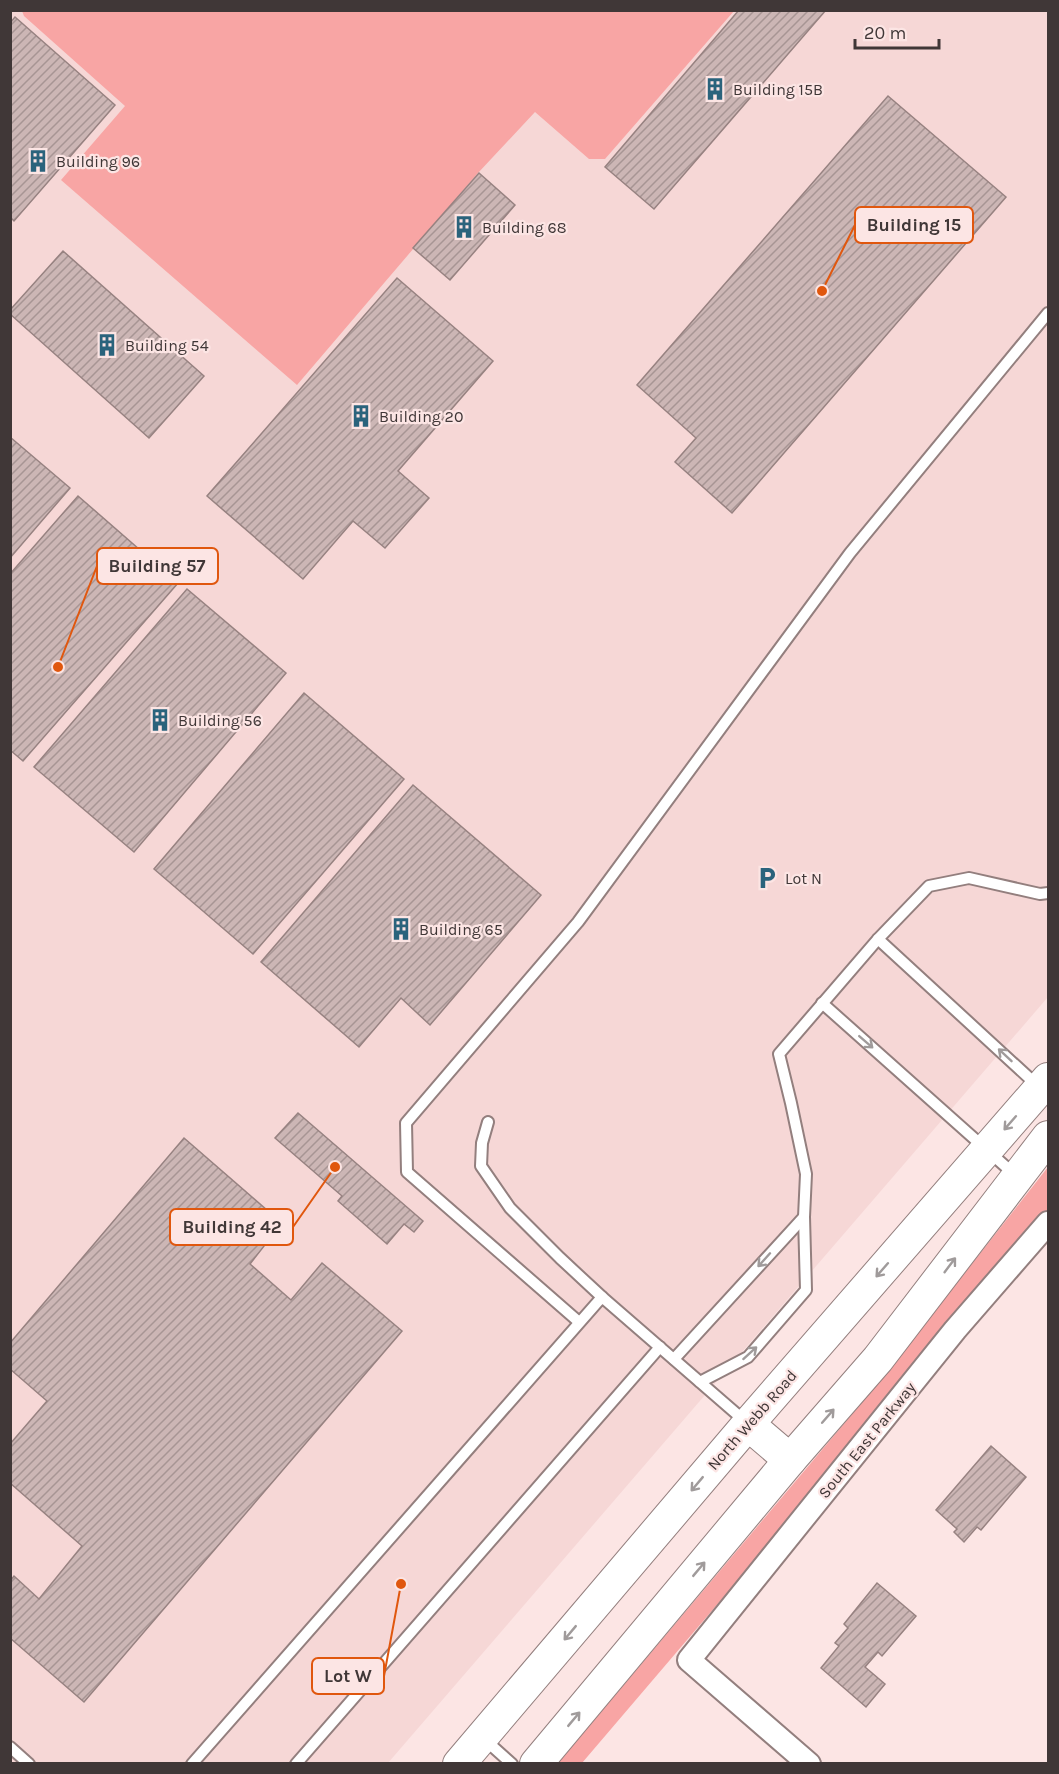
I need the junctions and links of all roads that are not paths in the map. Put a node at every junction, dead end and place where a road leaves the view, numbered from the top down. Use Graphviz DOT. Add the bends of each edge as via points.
graph roads {
  1 [pos="1048,313"];
  2 [pos="1048,893"];
  3 [pos="878,939"];
  4 [pos="822,1003"];
  5 [pos="1046,1087"];
  6 [pos="488,1122"];
  7 [pos="1048,1137"];
  8 [pos="987,1149"];
  9 [pos="1017,1177"];
  10 [pos="804,1217"];
  11 [pos="1048,1223"];
  12 [pos="602,1297"];
  13 [pos="579,1322"];
  14 [pos="660,1347"];
  15 [pos="674,1359"];
  16 [pos="700,1382"];
  17 [pos="748,1424"];
  18 [pos="790,1461"];
  19 [pos="482,1737"];
  20 [pos="10,1748"];
  21 [pos="28,1764"];
  22 [pos="192,1764"];
  23 [pos="296,1764"];
  24 [pos="459,1764"];
  25 [pos="512,1764"];
  26 [pos="536,1764"];
  27 [pos="809,1764"];
  1 -- 13 [label="lane" via="850,553 578,922 406,1123 407,1172"];
  2 -- 3 [label="lane" via="969,878 928,886"];
  3 -- 4 [label="lane"];
  5 -- 3 [label="lane, one-way"];
  4 -- 8 [label="lane, one-way"];
  4 -- 10 [label="lane" via="779,1054 806,1174"];
  5 -- 8 [label="main road, North Webb Road, one-way"];
  6 -- 12 [label="lane" via="481,1166 510,1208"];
  7 -- 9 [label="main road"];
  8 -- 9 [label="lane"];
  8 -- 17 [label="main road, North Webb Road, one-way"];
  18 -- 9 [label="main road, one-way" via="878,1359"];
  10 -- 15 [label="lane, one-way"];
  16 -- 10 [label="lane, one-way" via="748,1357 806,1290"];
  11 -- 27 [label="street, South East Parkway" via="955,1330 689,1660"];
  12 -- 13 [label="lane"];
  12 -- 14 [label="lane"];
  13 -- 22 [label="lane"];
  14 -- 15 [label="lane"];
  14 -- 23 [label="lane"];
  15 -- 16 [label="lane"];
  16 -- 17 [label="lane"];
  17 -- 18 [label="main road"];
  17 -- 19 [label="main road, North Webb Road, one-way"];
  26 -- 18 [label="main road, one-way"];
  19 -- 24 [label="main road, North Webb Road"];
  19 -- 25 [label="lane"];
  20 -- 21 [label="lane"];
}
